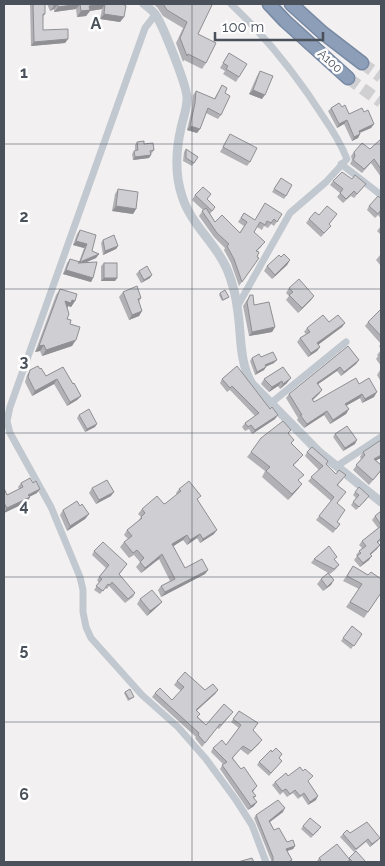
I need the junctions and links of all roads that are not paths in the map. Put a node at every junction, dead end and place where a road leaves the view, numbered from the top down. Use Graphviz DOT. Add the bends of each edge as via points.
graph roads {
  1 [pos="144,4"];
  2 [pos="231,4"];
  3 [pos="269,4"];
  4 [pos="291,4"];
  5 [pos="155,15"];
  6 [pos="362,63"];
  7 [pos="348,78"];
  8 [pos="341,164"];
  9 [pos="381,195"];
  10 [pos="237,307"];
  11 [pos="346,342"];
  12 [pos="271,403"];
  13 [pos="381,437"];
  14 [pos="337,466"];
  15 [pos="381,500"];
  16 [pos="266,862"];
  1 -- 5 [label="street"];
  2 -- 8 [label="street" via="258,31 313,100 342,146 347,159"];
  3 -- 7 [label="highway, A100 / A100"];
  4 -- 6 [label="highway, A100 / A100"];
  5 -- 10 [label="street" via="188,96 177,150 182,196 190,214 220,253"];
  5 -- 16 [label="street" via="144,28 7,421 16,446 51,507 80,577 83,612 91,638 206,759 252,825"];
  8 -- 9 [label="street"];
  8 -- 10 [label="street" via="326,182 290,213"];
  10 -- 12 [label="street" via="247,376"];
  11 -- 12 [label="street"];
  12 -- 14 [label="street"];
  13 -- 14 [label="street"];
  14 -- 15 [label="street"];
}
